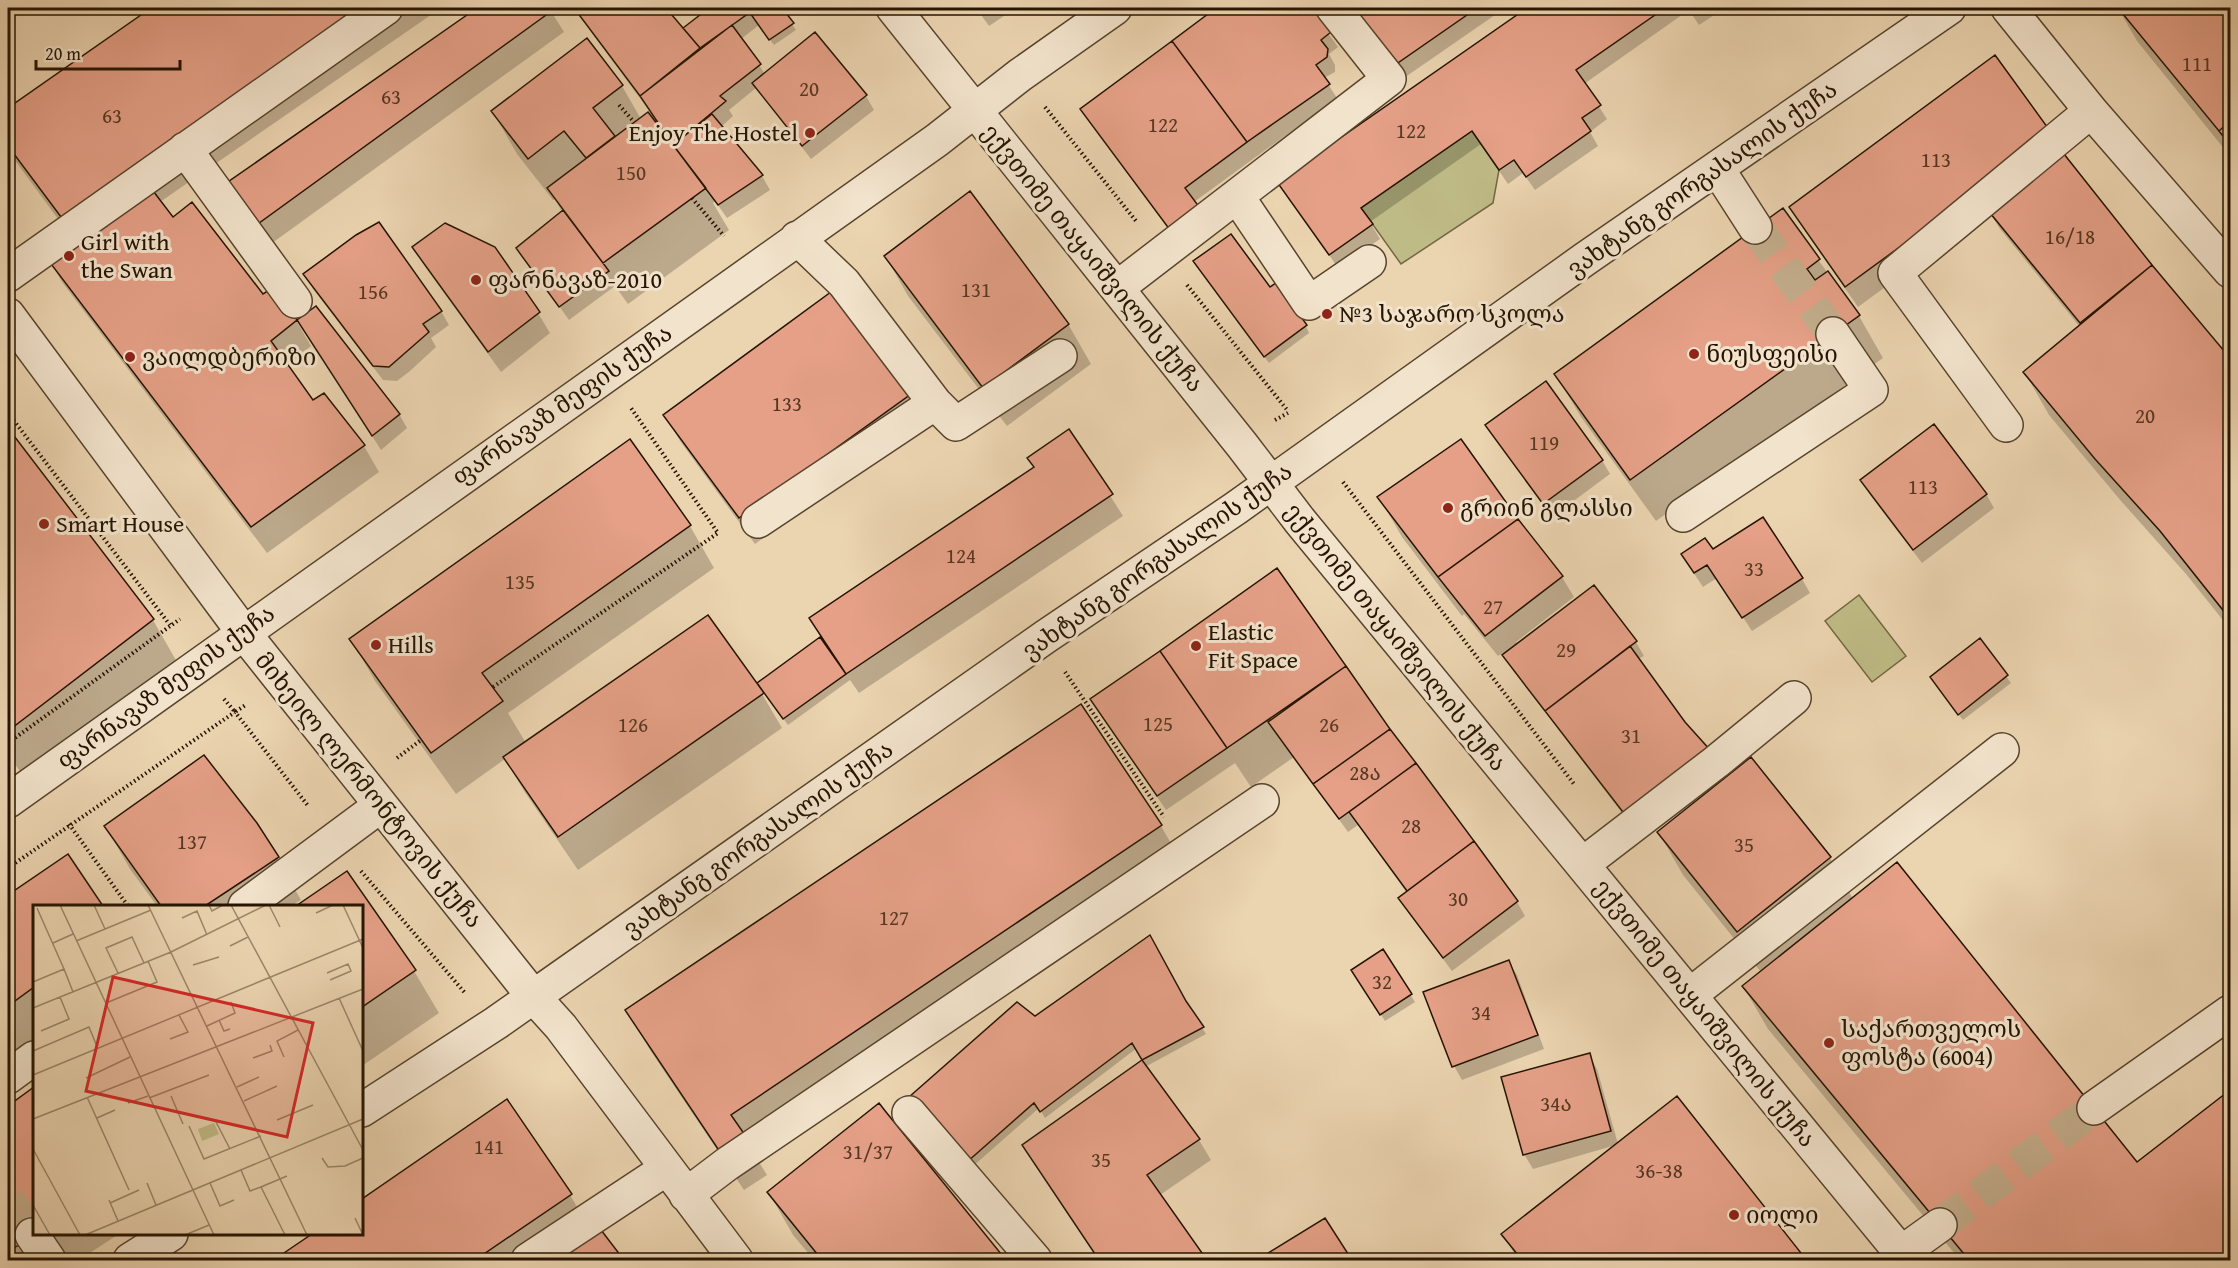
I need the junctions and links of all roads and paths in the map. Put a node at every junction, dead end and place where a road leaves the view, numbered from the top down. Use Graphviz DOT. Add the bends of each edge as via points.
graph roads {
  1 [pos="386,8"];
  2 [pos="893,8"];
  3 [pos="1115,8"];
  4 [pos="1333,8"];
  5 [pos="1949,8"];
  6 [pos="2008,8"];
  7 [pos="619,105"];
  8 [pos="975,111"];
  9 [pos="2091,111"];
  10 [pos="634,122"];
  11 [pos="185,149"];
  12 [pos="1717,168"];
  13 [pos="1237,196"];
  14 [pos="692,198"];
  15 [pos="1755,227"];
  16 [pos="724,236"];
  17 [pos="797,238"];
  18 [pos="1369,262"];
  19 [pos="2230,271"];
  20 [pos="8,275"];
  21 [pos="1117,288"];
  22 [pos="295,301"];
  23 [pos="8,315"];
  24 [pos="1833,334"];
  25 [pos="1060,356"];
  26 [pos="607,373"];
  27 [pos="935,403"];
  28 [pos="8,413"];
  29 [pos="2006,425"];
  30 [pos="1271,482"];
  31 [pos="1683,516"];
  32 [pos="759,521"];
  33 [pos="187,614"];
  34 [pos="170,625"];
  35 [pos="243,632"];
  36 [pos="1045,637"];
  37 [pos="493,687"];
  38 [pos="1794,698"];
  39 [pos="421,740"];
  40 [pos="8,743"];
  41 [pos="2002,750"];
  42 [pos="397,758"];
  43 [pos="10,794"];
  44 [pos="1262,801"];
  45 [pos="380,806"];
  46 [pos="69,824"];
  47 [pos="335,840"];
  48 [pos="1187,852"];
  49 [pos="1583,864"];
  50 [pos="8,868"];
  51 [pos="127,905"];
  52 [pos="246,905"];
  53 [pos="460,989"];
  54 [pos="1690,995"];
  55 [pos="533,996"];
  56 [pos="2230,1012"];
  57 [pos="33,1059"];
  58 [pos="8,1077"];
  59 [pos="2094,1108"];
  60 [pos="363,1109"];
  61 [pos="909,1113"];
  62 [pos="666,1169"];
  63 [pos="686,1195"];
  64 [pos="1940,1225"];
  65 [pos="168,1235"];
  66 [pos="1904,1257"];
  67 [pos="130,1260"];
  68 [pos="528,1260"];
  69 [pos="736,1260"];
  70 [pos="1035,1260"];
  1 -- 11 [label="street"];
  2 -- 8 [label="street, ექვთიმე თაყაიშვილის ქუჩა"];
  3 -- 8 [label="street, ფარნავაზ მეფის ქუჩა"];
  4 -- 13 [label="street" via="1389,79"];
  5 -- 12 [label="street, ვახტანგ გორგასალის ქუჩა"];
  6 -- 9 [label="street"];
  7 -- 10 [label="path"];
  8 -- 17 [label="street, ფარნავაზ მეფის ქუჩა"];
  8 -- 21 [label="street, ექვთიმე თაყაიშვილის ქუჩა"];
  9 -- 19 [label="street"];
  9 -- 29 [label="street" via="1895,273"];
  11 -- 20 [label="street"];
  11 -- 22 [label="street"];
  12 -- 15 [label="street"];
  12 -- 30 [label="street, ვახტანგ გორგასალის ქუჩა"];
  13 -- 18 [label="street" via="1309,303"];
  13 -- 21 [label="street"];
  14 -- 16 [label="path"];
  17 -- 26 [label="street, ფარნავაზ მეფის ქუჩა"];
  17 -- 27 [label="street" via="844,283"];
  21 -- 30 [label="street, ექვთიმე თაყაიშვილის ქუჩა"];
  23 -- 35 [label="street, მიხეილ ლერმონტოვის ქუჩა"];
  24 -- 31 [label="street" via="1871,390"];
  25 -- 27 [label="street" via="956,424"];
  26 -- 35 [label="street, ფარნავაზ მეფის ქუჩა"];
  26 -- 37 [label="path" via="718,533"];
  27 -- 32 [label="street"];
  28 -- 34 [label="path"];
  30 -- 36 [label="street, ვახტანგ გორგასალის ქუჩა"];
  30 -- 49 [label="street, ექვთიმე თაყაიშვილის ქუჩა"];
  33 -- 34 [label="path"];
  34 -- 40 [label="path"];
  35 -- 43 [label="street, ფარნავაზ მეფის ქუჩა"];
  35 -- 45 [label="street, მიხეილ ლერმონტოვის ქუჩა"];
  36 -- 48 [label="path" via="1068,680"];
  36 -- 55 [label="street, ვახტანგ გორგასალის ქუჩა"];
  38 -- 49 [label="street"];
  39 -- 42 [label="path"];
  41 -- 54 [label="street"];
  44 -- 48 [label="street"];
  45 -- 47 [label="street"];
  45 -- 55 [label="street, მიხეილ ლერმონტოვის ქუჩა"];
  46 -- 47 [label="path" via="235,712"];
  46 -- 50 [label="path"];
  46 -- 51 [label="path"];
  47 -- 52 [label="street"];
  47 -- 53 [label="path"];
  48 -- 63 [label="street"];
  49 -- 54 [label="street, ექვთიმე თაყაიშვილის ქუჩა"];
  54 -- 66 [label="street, ექვთიმე თაყაიშვილის ქუჩა"];
  55 -- 60 [label="street, ვახტანგ გორგასალის ქუჩა"];
  55 -- 62 [label="street, მიხეილ ლერმონტოვის ქუჩა" via="561,1027"];
  56 -- 59 [label="street"];
  57 -- 58 [label="street"];
  61 -- 70 [label="street"];
  62 -- 63 [label="street, მიხეილ ლერმონტოვის ქუჩა"];
  62 -- 68 [label="street"];
  63 -- 69 [label="street, მიხეილ ლერმონტოვის ქუჩა"];
  64 -- 66 [label="street"];
  65 -- 67 [label="street"];
}
